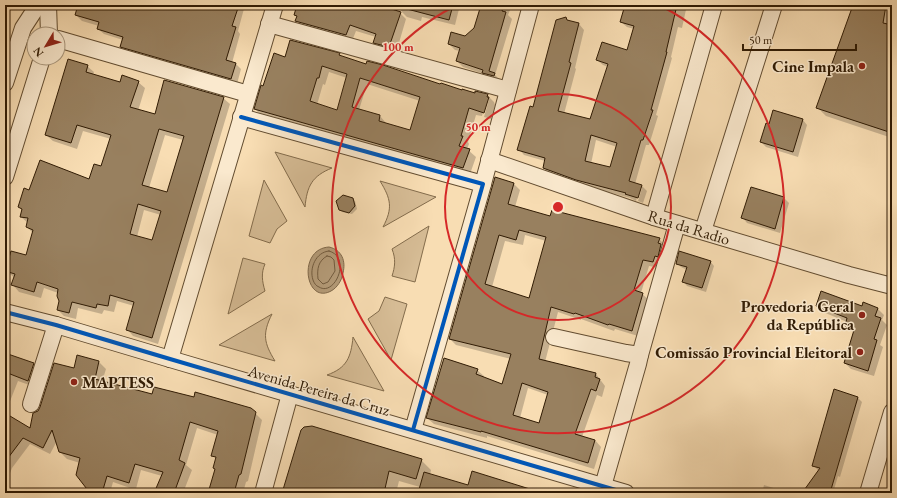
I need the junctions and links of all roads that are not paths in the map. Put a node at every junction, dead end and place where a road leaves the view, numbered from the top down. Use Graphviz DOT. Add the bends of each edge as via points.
graph roads {
  1 [pos="38,5"];
  2 [pos="48,5"];
  3 [pos="274,5"];
  4 [pos="531,5"];
  5 [pos="714,5"];
  6 [pos="774,5"];
  7 [pos="269,24"];
  8 [pos="48,26"];
  9 [pos="23,28"];
  10 [pos="26,29"];
  11 [pos="66,41"];
  12 [pos="40,66"];
  13 [pos="5,83"];
  14 [pos="508,90"];
  15 [pos="248,94"];
  16 [pos="241,117"];
  17 [pos="489,160"];
  18 [pos="5,177"];
  19 [pos="483,184"];
  20 [pos="654,217"];
  21 [pos="677,224"];
  22 [pos="703,231"];
  23 [pos="892,286"];
  24 [pos="5,312"];
  25 [pos="56,325"];
  26 [pos="554,337"];
  27 [pos="640,355"];
  28 [pos="170,359"];
  29 [pos="290,394"];
  30 [pos="31,404"];
  31 [pos="892,412"];
  32 [pos="412,430"];
  33 [pos="603,486"];
  34 [pos="263,493"];
  35 [pos="626,493"];
  36 [pos="868,493"];
  1 -- 9 [label="street"];
  2 -- 8 [label="street"];
  3 -- 7 [label="street"];
  4 -- 14 [label="street"];
  5 -- 20 [label="street"];
  6 -- 22 [label="street"];
  7 -- 14 [label="street"];
  7 -- 15 [label="street"];
  9 -- 10 [label="street"];
  9 -- 13 [label="street"];
  11 -- 15 [label="street"];
  12 -- 18 [label="street"];
  14 -- 17 [label="street"];
  15 -- 16 [label="street"];
  16 -- 19 [label="street"];
  16 -- 28 [label="street"];
  17 -- 19 [label="street"];
  17 -- 20 [label="street, Rua da Radio"];
  19 -- 32 [label="street"];
  20 -- 21 [label="street, Rua da Radio"];
  21 -- 22 [label="street, Rua da Radio"];
  21 -- 27 [label="street"];
  22 -- 23 [label="street, Rua da Radio"];
  24 -- 25 [label="street, Avenida Pereira da Cruz"];
  25 -- 28 [label="street, Avenida Pereira da Cruz"];
  25 -- 30 [label="street"];
  26 -- 27 [label="street"];
  27 -- 33 [label="street"];
  28 -- 29 [label="street, Avenida Pereira da Cruz"];
  29 -- 32 [label="street, Avenida Pereira da Cruz"];
  29 -- 34 [label="street"];
  31 -- 36 [label="street"];
  32 -- 33 [label="street, Avenida Pereira da Cruz"];
  33 -- 35 [label="street, Avenida Pereira da Cruz"];
}
